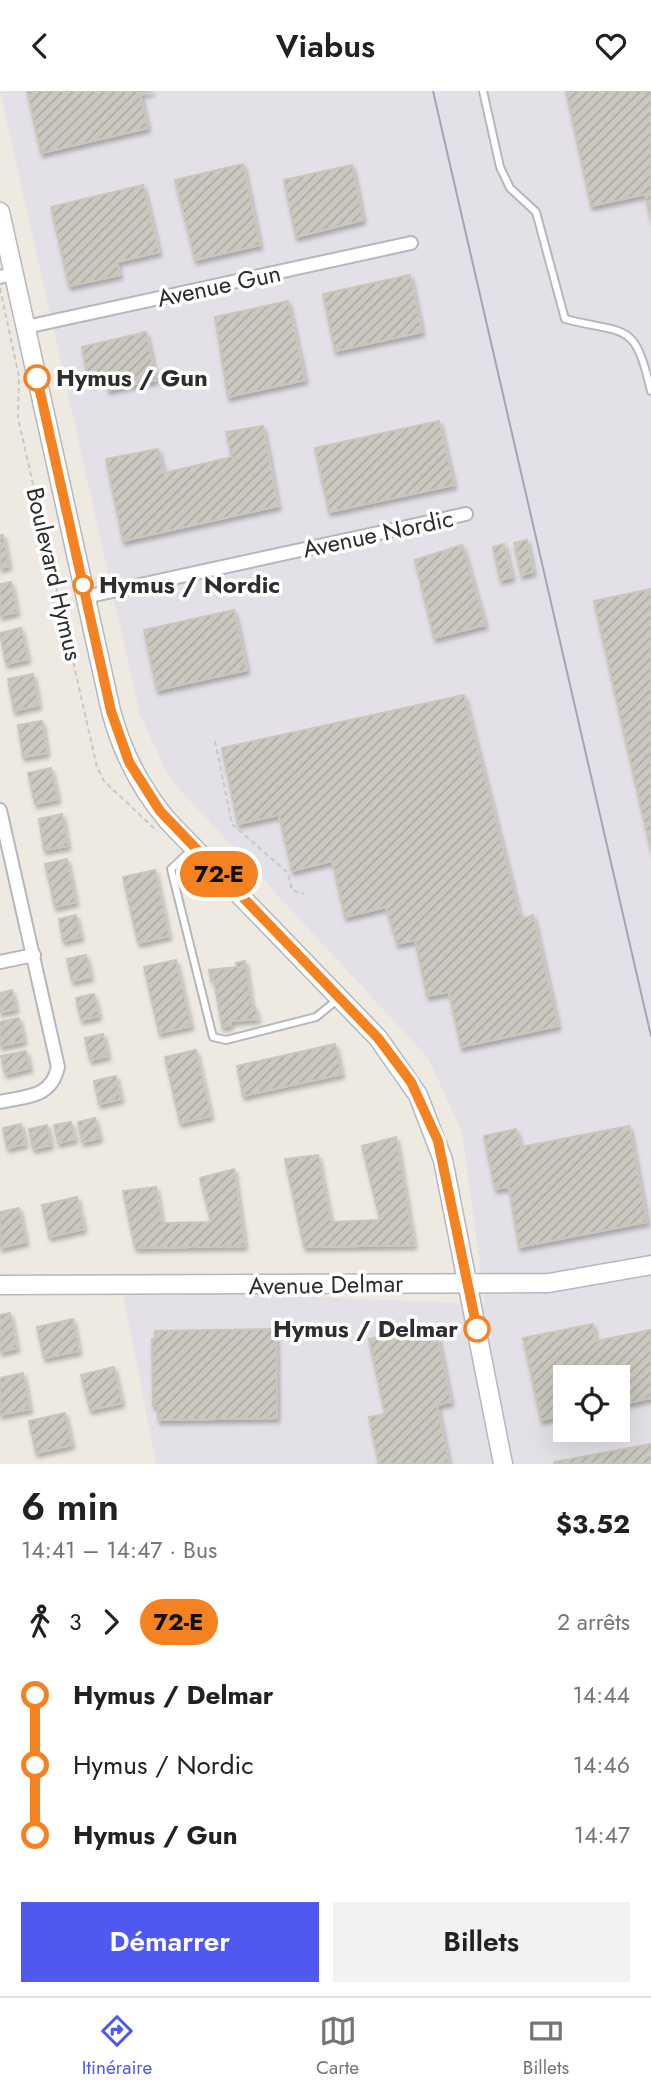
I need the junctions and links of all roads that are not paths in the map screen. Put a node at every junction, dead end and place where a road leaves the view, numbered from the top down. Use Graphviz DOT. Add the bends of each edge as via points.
graph roads {
  1 [pos="484,91"];
  2 [pos="0,212"];
  3 [pos="411,243"];
  4 [pos="7,276"];
  5 [pos="26,327"];
  6 [pos="651,391"];
  7 [pos="466,515"];
  8 [pos="85,597"];
  9 [pos="1,815"];
  10 [pos="193,848"];
  11 [pos="34,955"];
  12 [pos="0,963"];
  13 [pos="340,998"];
  14 [pos="0,1102"];
  15 [pos="651,1265"];
  16 [pos="468,1283"];
  17 [pos="0,1285"];
  18 [pos="503,1464"];
  1 -- 6 [label="lane" via="500,167 510,188 536,212 565,319 625,333 641,350"];
  2 -- 4 [label="street, Boulevard Hymus"];
  3 -- 5 [label="street, Avenue Gun"];
  4 -- 5 [label="street, Boulevard Hymus"];
  5 -- 8 [label="street, Boulevard Hymus"];
  7 -- 8 [label="street, Avenue Nordic"];
  8 -- 10 [label="street, Boulevard Hymus" via="125,753 154,803"];
  9 -- 11 [label="street"];
  10 -- 13 [label="street, Boulevard Hymus"];
  10 -- 13 [label="lane" via="171,869 214,1037 226,1040 316,1017"];
  11 -- 12 [label="street"];
  11 -- 14 [label="street" via="58,1067 55,1083 44,1092"];
  13 -- 16 [label="street, Boulevard Hymus" via="393,1056 426,1110 443,1160"];
  15 -- 16 [label="street, Avenue Delmar" via="559,1282"];
  16 -- 17 [label="street, Avenue Delmar"];
  16 -- 18 [label="street, Boulevard Hymus"];
}
